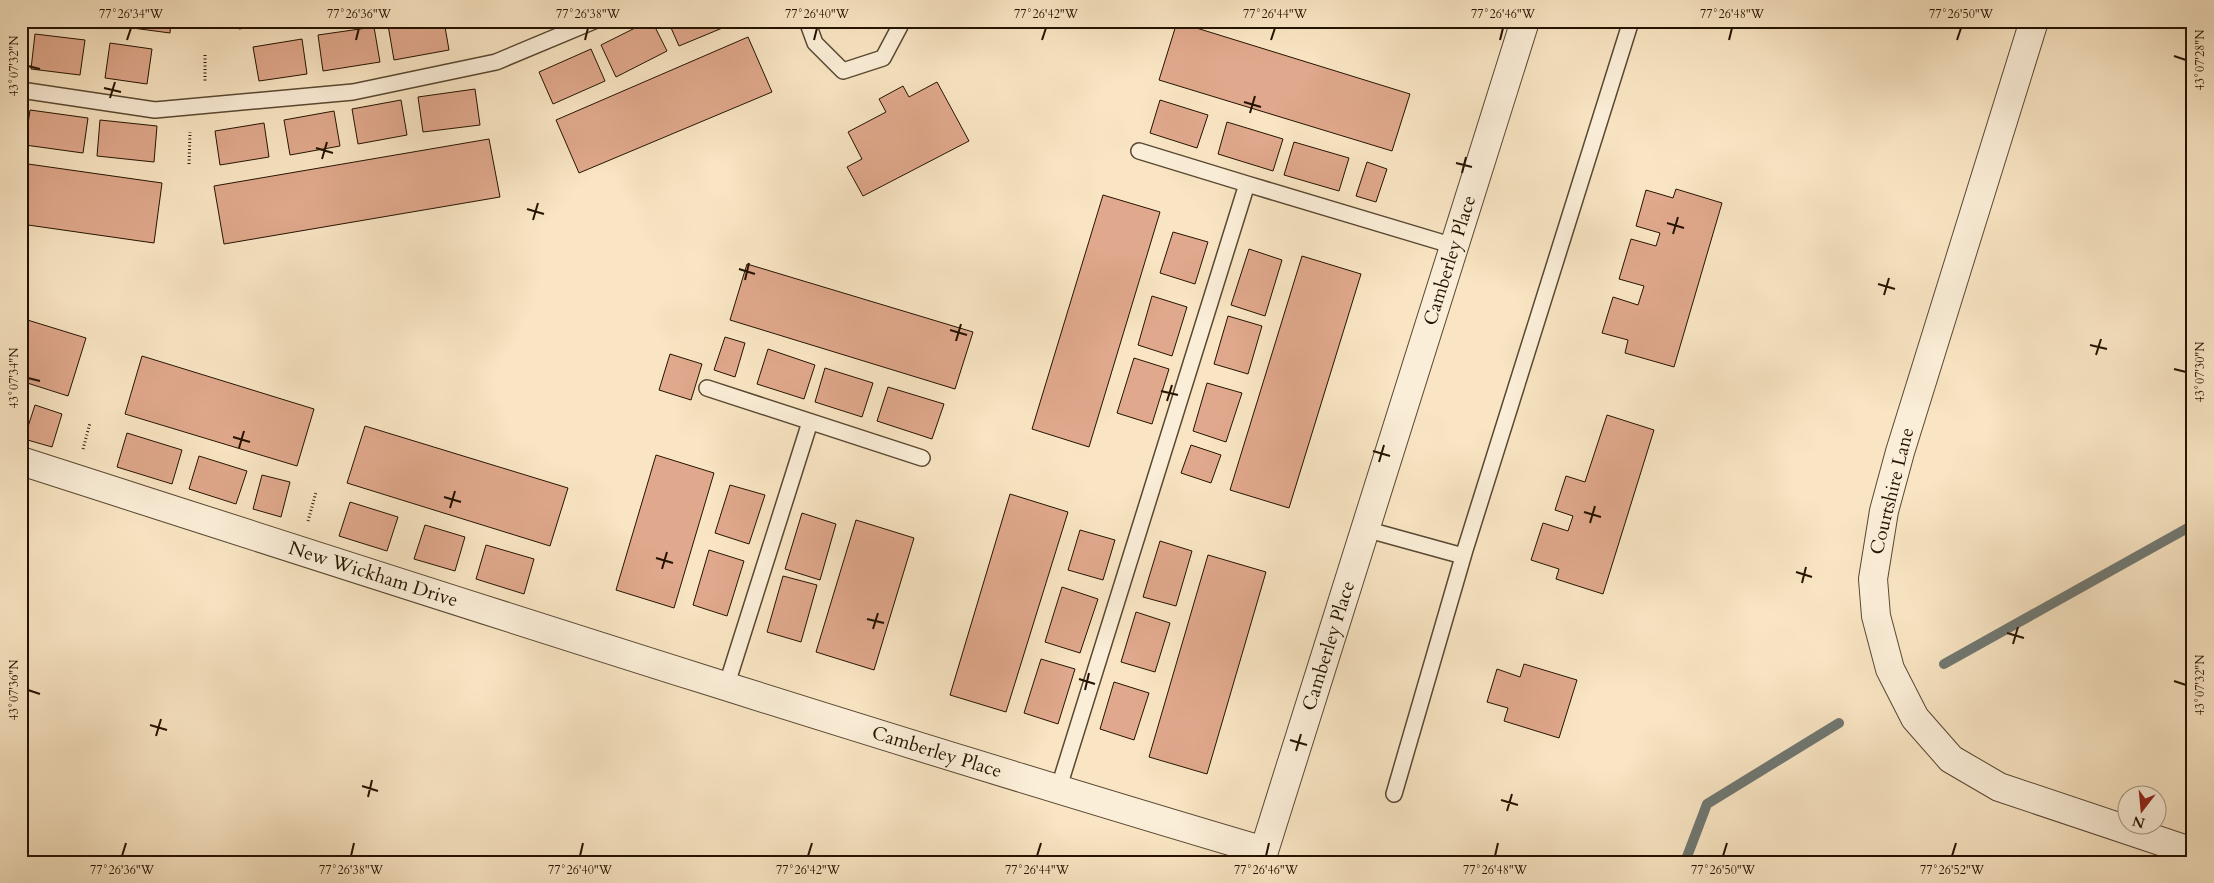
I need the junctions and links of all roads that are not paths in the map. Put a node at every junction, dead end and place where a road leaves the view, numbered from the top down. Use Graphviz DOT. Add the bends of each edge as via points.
graph roads {
  1 [pos="594,21"];
  2 [pos="807,21"];
  3 [pos="898,21"];
  4 [pos="1526,21"];
  5 [pos="1631,21"];
  6 [pos="2034,21"];
  7 [pos="21,90"];
  8 [pos="1139,151"];
  9 [pos="1247,184"];
  10 [pos="1454,246"];
  11 [pos="707,388"];
  12 [pos="810,422"];
  13 [pos="922,458"];
  14 [pos="21,461"];
  15 [pos="1365,529"];
  16 [pos="1463,556"];
  17 [pos="726,687"];
  18 [pos="1058,790"];
  19 [pos="1394,794"];
  20 [pos="2193,852"];
  1 -- 7 [label="lane" via="496,62 353,92 155,110"];
  2 -- 3 [label="lane" via="815,43 843,71 883,58 900,26"];
  4 -- 10 [label="street, Camberley Place"];
  5 -- 16 [label="lane"];
  6 -- 20 [label="street, Courtshire Lane" via="1902,443 1884,511 1873,579 1876,616 1890,669 1911,710 1951,758 1999,787"];
  8 -- 9 [label="lane"];
  9 -- 10 [label="lane"];
  9 -- 18 [label="lane"];
  10 -- 15 [label="street, Camberley Place"];
  11 -- 12 [label="lane"];
  12 -- 13 [label="lane"];
  12 -- 17 [label="lane"];
  14 -- 17 [label="street, New Wickham Drive"];
  15 -- 16 [label="lane"];
  15 -- 18 [label="street, Camberley Place" via="1264,850"];
  16 -- 19 [label="lane"];
  17 -- 18 [label="street, Camberley Place"];
}
